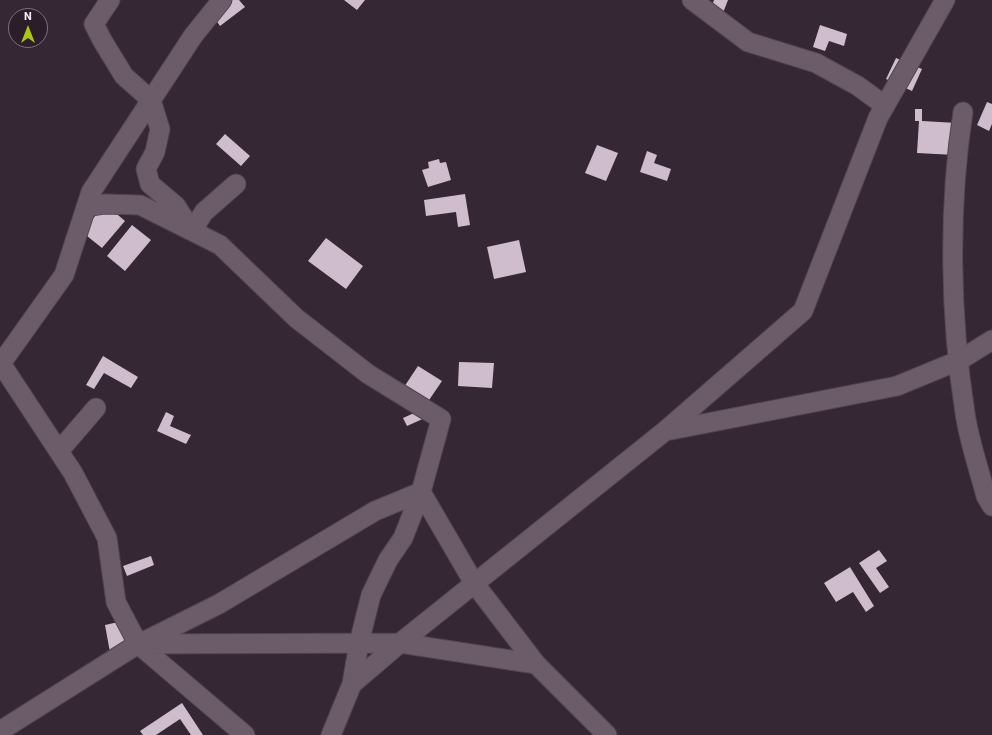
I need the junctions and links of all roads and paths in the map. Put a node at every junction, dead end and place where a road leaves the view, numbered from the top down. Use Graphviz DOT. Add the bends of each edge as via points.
graph roads {
  1 [pos="110,0"];
  2 [pos="222,0"];
  3 [pos="692,0"];
  4 [pos="945,0"];
  5 [pos="151,100"];
  6 [pos="884,105"];
  7 [pos="963,112"];
  8 [pos="236,184"];
  9 [pos="86,207"];
  10 [pos="192,231"];
  11 [pos="992,340"];
  12 [pos="960,360"];
  13 [pos="0,363"];
  14 [pos="96,408"];
  15 [pos="665,431"];
  16 [pos="59,451"];
  17 [pos="421,492"];
  18 [pos="992,506"];
  19 [pos="474,583"];
  20 [pos="359,643"];
  21 [pos="400,643"];
  22 [pos="138,644"];
  23 [pos="536,664"];
  24 [pos="352,684"];
  25 [pos="0,730"];
  26 [pos="245,735"];
  27 [pos="331,735"];
  28 [pos="607,735"];
  1 -- 5 [label="street" via="94,24 124,76"];
  2 -- 5 [label="street" via="193,36"];
  3 -- 6 [label="street" via="748,42 816,62 858,86"];
  4 -- 6 [label="street"];
  5 -- 9 [label="street" via="91,192"];
  5 -- 10 [label="street" via="160,129 155,152 146,169 150,184 176,206"];
  6 -- 15 [label="street" via="803,312"];
  7 -- 12 [label="street" via="957,148 953,214 953,289"];
  8 -- 10 [label="street" via="204,212"];
  9 -- 10 [label="street" via="105,204 140,205"];
  9 -- 13 [label="street" via="64,275"];
  10 -- 17 [label="street" via="220,245 296,318 368,374 441,419"];
  11 -- 12 [label="street"];
  12 -- 15 [label="street" via="897,386"];
  12 -- 18 [label="street" via="965,414 986,496"];
  13 -- 16 [label="street"];
  14 -- 16 [label="street"];
  15 -- 19 [label="street"];
  16 -- 22 [label="street" via="107,538 116,602"];
  17 -- 19 [label="street"];
  17 -- 20 [label="street" via="403,538 388,560 371,595"];
  17 -- 22 [label="street" via="375,511 219,604"];
  19 -- 21 [label="street"];
  19 -- 23 [label="street"];
  20 -- 21 [label="street"];
  20 -- 22 [label="street"];
  20 -- 24 [label="street"];
  21 -- 23 [label="street"];
  21 -- 24 [label="street"];
  22 -- 25 [label="street"];
  22 -- 26 [label="street"];
  23 -- 28 [label="street"];
  24 -- 27 [label="street"];
}
